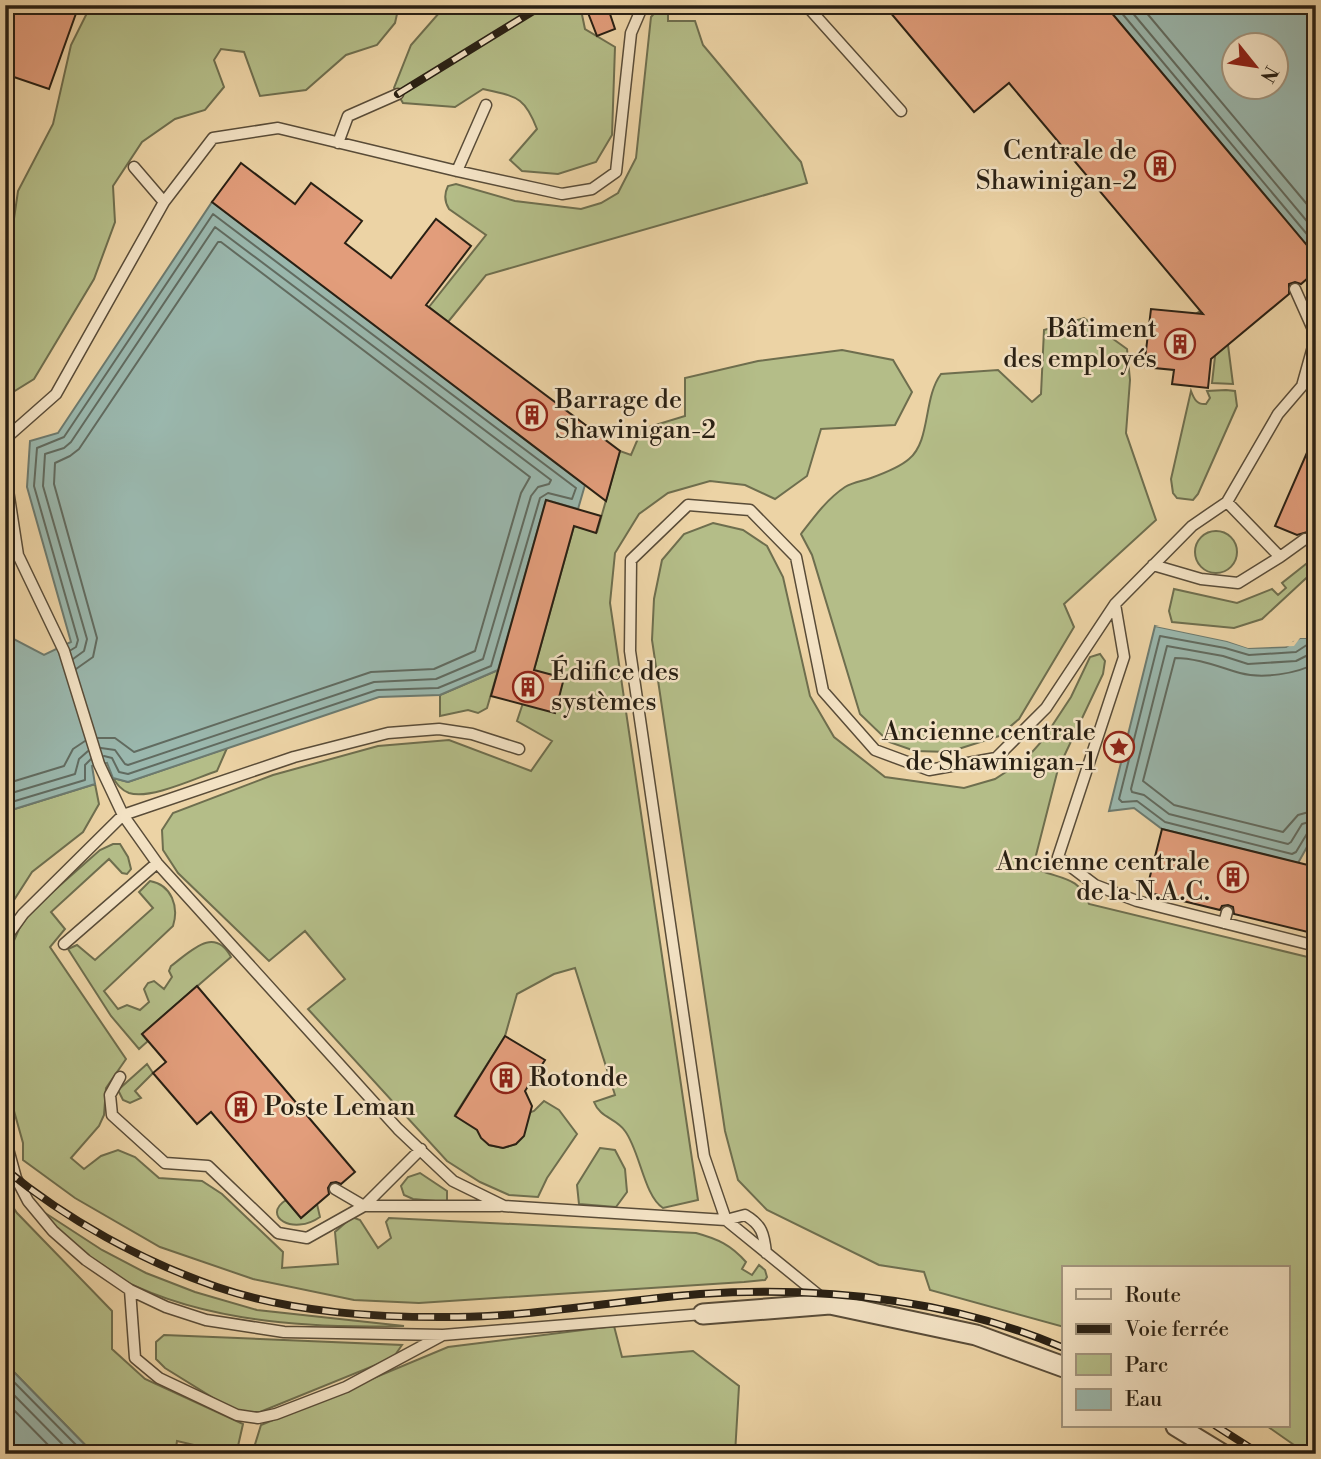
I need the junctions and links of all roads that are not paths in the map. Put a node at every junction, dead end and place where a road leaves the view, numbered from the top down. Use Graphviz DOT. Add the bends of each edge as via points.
graph roads {
  1 [pos="643,5"];
  2 [pos="806,5"];
  3 [pos="398,94"];
  4 [pos="486,105"];
  5 [pos="901,111"];
  6 [pos="338,142"];
  7 [pos="134,167"];
  8 [pos="457,172"];
  9 [pos="164,202"];
  10 [pos="1295,289"];
  11 [pos="5,439"];
  12 [pos="5,471"];
  13 [pos="1227,502"];
  14 [pos="1305,539"];
  15 [pos="1280,557"];
  16 [pos="1153,565"];
  17 [pos="1115,604"];
  18 [pos="519,749"];
  19 [pos="123,815"];
  20 [pos="157,863"];
  21 [pos="1227,912"];
  22 [pos="1224,923"];
  23 [pos="5,939"];
  24 [pos="64,944"];
  25 [pos="1316,946"];
  26 [pos="120,1077"];
  27 [pos="5,1138"];
  28 [pos="421,1149"];
  29 [pos="335,1189"];
  30 [pos="363,1206"];
  31 [pos="504,1206"];
  32 [pos="726,1220"];
  33 [pos="766,1253"];
  34 [pos="130,1290"];
  35 [pos="830,1304"];
  36 [pos="704,1314"];
  37 [pos="443,1335"];
  38 [pos="1062,1366"];
  39 [pos="1179,1428"];
  40 [pos="1222,1454"];
  1 -- 8 [label="lane" via="631,33 616,173 592,189 562,194"];
  2 -- 5 [label="lane"];
  3 -- 6 [label="lane" via="348,116"];
  4 -- 8 [label="lane"];
  6 -- 8 [label="lane"];
  6 -- 9 [label="lane" via="278,128 213,138"];
  7 -- 9 [label="lane"];
  9 -- 11 [label="lane" via="56,394"];
  10 -- 13 [label="lane" via="1316,336 1301,386 1278,414"];
  12 -- 19 [label="lane" via="19,555 64,651 99,764"];
  13 -- 15 [label="lane"];
  13 -- 16 [label="lane" via="1192,526"];
  14 -- 15 [label="lane"];
  15 -- 16 [label="lane" via="1238,583 1201,579"];
  16 -- 17 [label="lane"];
  17 -- 22 [label="lane" via="1124,657 1058,856 1095,885"];
  17 -- 32 [label="lane" via="1046,708 996,758 929,770 875,750 824,691 796,557 750,510 688,505 631,560 632,665 704,1156"];
  18 -- 19 [label="lane" via="439,729 388,733 294,757"];
  19 -- 20 [label="lane"];
  19 -- 23 [label="lane" via="23,914"];
  20 -- 24 [label="lane"];
  20 -- 28 [label="lane"];
  21 -- 22 [label="lane"];
  22 -- 25 [label="lane"];
  26 -- 30 [label="lane" via="110,1095 111,1115 165,1163 208,1166 278,1233 307,1238"];
  27 -- 34 [label="lane" via="28,1201 86,1260"];
  28 -- 30 [label="lane"];
  28 -- 31 [label="lane" via="453,1181"];
  29 -- 30 [label="lane"];
  30 -- 31 [label="lane"];
  31 -- 32 [label="lane"];
  32 -- 33 [label="lane"];
  32 -- 33 [label="lane" via="745,1215 758,1222"];
  33 -- 35 [label="lane"];
  34 -- 37 [label="lane" via="206,1320 284,1332"];
  34 -- 37 [label="lane" via="135,1358 159,1378 248,1417 276,1414 346,1387"];
  35 -- 36 [label="street"];
  35 -- 38 [label="street" via="975,1335"];
  36 -- 37 [label="lane"];
  39 -- 40 [label="street"];
}
